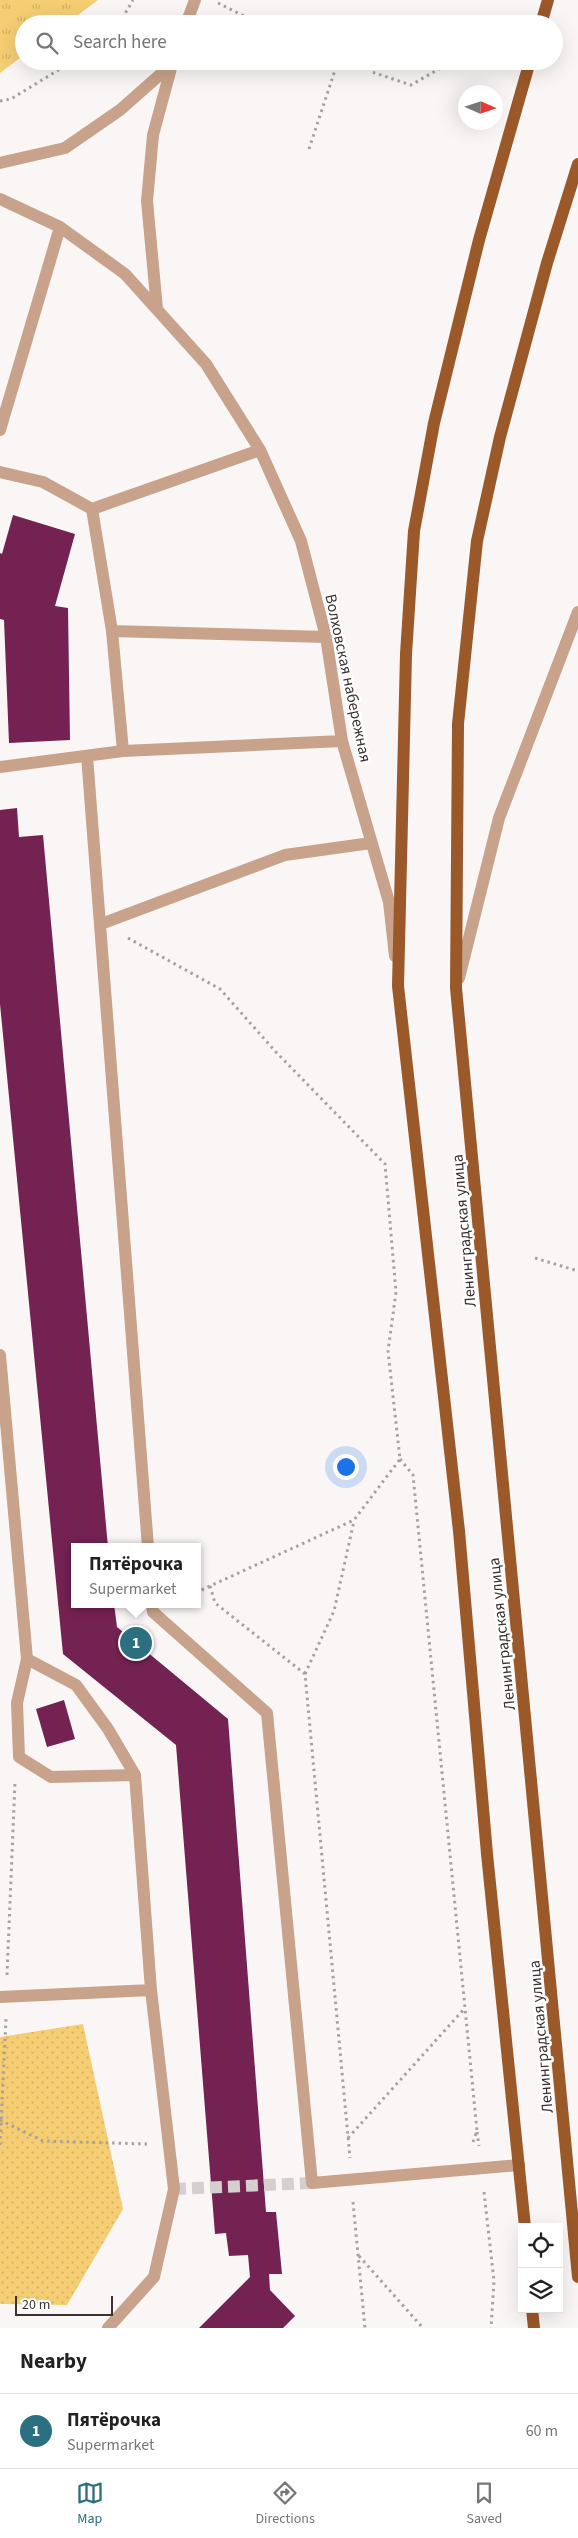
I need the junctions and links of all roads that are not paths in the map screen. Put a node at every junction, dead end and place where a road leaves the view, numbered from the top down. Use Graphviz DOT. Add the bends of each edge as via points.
graph roads {
  1 [pos="195,0"];
  2 [pos="548,0"];
  3 [pos="189,15"];
  4 [pos="544,15"];
  5 [pos="164,70"];
  6 [pos="170,70"];
  7 [pos="527,70"];
  8 [pos="0,163"];
  9 [pos="578,164"];
  10 [pos="0,199"];
  11 [pos="60,227"];
  12 [pos="158,309"];
  13 [pos="0,430"];
  14 [pos="260,450"];
  15 [pos="0,472"];
  16 [pos="92,509"];
  17 [pos="578,612"];
  18 [pos="112,631"];
  19 [pos="326,637"];
  20 [pos="342,741"];
  21 [pos="123,751"];
  22 [pos="87,756"];
  23 [pos="0,767"];
  24 [pos="371,843"];
  25 [pos="101,924"];
  26 [pos="398,986"];
  27 [pos="456,988"];
  28 [pos="0,1356"];
  29 [pos="148,1543"];
  30 [pos="152,1608"];
  31 [pos="27,1659"];
  32 [pos="135,1775"];
  33 [pos="151,1990"];
  34 [pos="3,1997"];
  35 [pos="519,2165"];
  36 [pos="525,2223"];
  37 [pos="578,2277"];
  38 [pos="532,2313"];
  39 [pos="108,2328"];
  40 [pos="534,2328"];
  1 -- 3 [label="street"];
  2 -- 4 [label="main road"];
  5 -- 8 [label="street" via="120,110 65,148"];
  6 -- 12 [label="street" via="154,135 147,201"];
  7 -- 26 [label="main road, Ленинградская улица" via="479,240 434,423 414,531 406,654"];
  9 -- 27 [label="main road, Ленинградская улица" via="546,262 500,437 477,541 458,724"];
  10 -- 11 [label="street, Волховская набережная"];
  11 -- 12 [label="street, Волховская набережная" via="126,274"];
  11 -- 13 [label="street"];
  12 -- 14 [label="street, Волховская набережная" via="206,364"];
  14 -- 16 [label="street"];
  14 -- 19 [label="street, Волховская набережная" via="301,541"];
  15 -- 16 [label="street" via="43,482"];
  16 -- 18 [label="street"];
  17 -- 27 [label="street" via="499,818"];
  18 -- 19 [label="street"];
  18 -- 21 [label="street"];
  19 -- 20 [label="street, Волховская набережная"];
  20 -- 21 [label="street"];
  20 -- 24 [label="street, Волховская набережная"];
  21 -- 22 [label="street"];
  22 -- 23 [label="street"];
  22 -- 25 [label="street"];
  24 -- 25 [label="street" via="285,855"];
  24 -- 26 [label="street, Волховская набережная" via="388,902"];
  25 -- 29 [label="street"];
  26 -- 35 [label="main road, Ленинградская улица" via="459,1532 487,1854"];
  27 -- 37 [label="main road, Ленинградская улица"];
  28 -- 31 [label="street"];
  30 -- 35 [label="street" via="152,1612 267,1713 312,2183"];
  31 -- 32 [label="street" via="76,1685 108,1728"];
  31 -- 32 [label="street" via="17,1703 19,1757 50,1777"];
  32 -- 33 [label="street"];
  33 -- 34 [label="street"];
  33 -- 39 [label="street" via="174,2189 154,2277"];
  35 -- 36 [label="main road, Ленинградская улица"];
  38 -- 40 [label="main road"];
}
